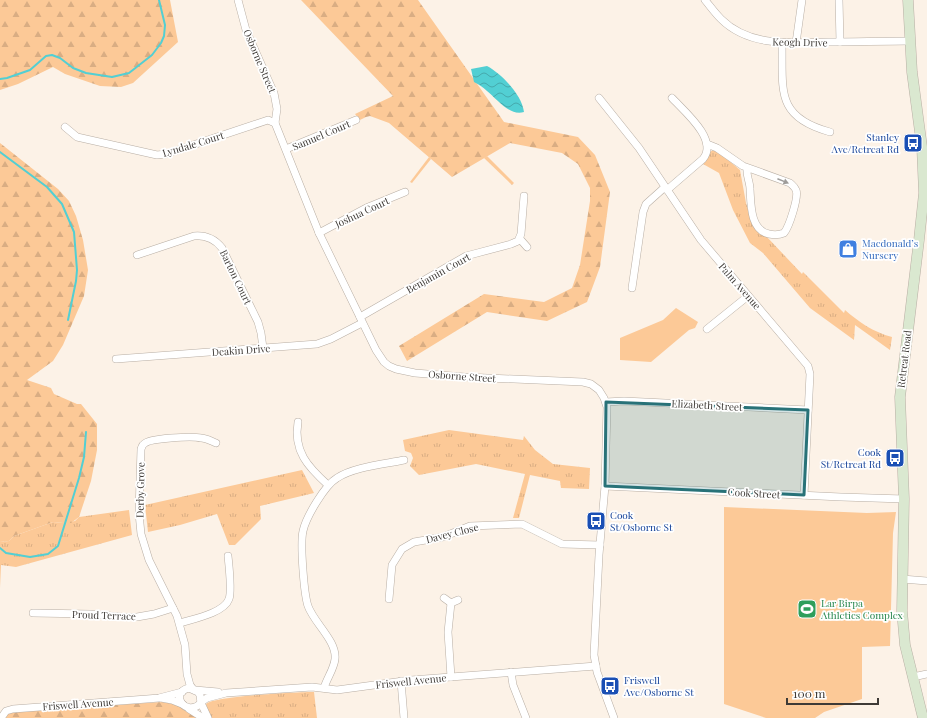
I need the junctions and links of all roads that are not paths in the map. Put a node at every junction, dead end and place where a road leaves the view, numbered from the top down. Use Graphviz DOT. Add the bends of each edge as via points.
graph roads {
  1 [pos="238,0"];
  2 [pos="705,0"];
  3 [pos="802,0"];
  4 [pos="839,0"];
  5 [pos="908,0"];
  6 [pos="910,41"];
  7 [pos="840,42"];
  8 [pos="782,43"];
  9 [pos="796,43"];
  10 [pos="599,98"];
  11 [pos="672,98"];
  12 [pos="356,120"];
  13 [pos="275,123"];
  14 [pos="65,127"];
  15 [pos="830,132"];
  16 [pos="706,144"];
  17 [pos="286,149"];
  18 [pos="747,168"];
  19 [pos="666,189"];
  20 [pos="405,192"];
  21 [pos="524,196"];
  22 [pos="319,233"];
  23 [pos="520,239"];
  24 [pos="923,240"];
  25 [pos="527,248"];
  26 [pos="137,255"];
  27 [pos="632,288"];
  28 [pos="748,296"];
  29 [pos="361,320"];
  30 [pos="707,329"];
  31 [pos="263,348"];
  32 [pos="116,359"];
  33 [pos="606,402"];
  34 [pos="808,410"];
  35 [pos="298,422"];
  36 [pos="216,443"];
  37 [pos="404,460"];
  38 [pos="328,485"];
  39 [pos="604,486"];
  40 [pos="804,495"];
  41 [pos="904,498"];
  42 [pos="600,546"];
  43 [pos="228,556"];
  44 [pos="902,580"];
  45 [pos="927,581"];
  46 [pos="444,598"];
  47 [pos="389,599"];
  48 [pos="173,608"];
  49 [pos="33,613"];
  50 [pos="180,623"];
  51 [pos="596,666"];
  52 [pos="511,672"];
  53 [pos="187,674"];
  54 [pos="927,674"];
  55 [pos="451,677"];
  56 [pos="913,677"];
  57 [pos="401,681"];
  58 [pos="324,688"];
  59 [pos="194,690"];
  60 [pos="183,691"];
  61 [pos="226,693"];
  62 [pos="159,698"];
  63 [pos="201,702"];
  64 [pos="182,704"];
  65 [pos="190,709"];
  66 [pos="1,718"];
  67 [pos="203,718"];
  68 [pos="208,718"];
  69 [pos="404,718"];
  70 [pos="526,718"];
  71 [pos="614,718"];
  72 [pos="923,718"];
  1 -- 13 [label="street, Osborne Street" via="246,30 274,93 277,109"];
  2 -- 8 [label="street, Keogh Drive" via="721,20 740,32"];
  3 -- 9 [label="street"];
  4 -- 7 [label="street"];
  5 -- 6 [label="street, Retreat Road"];
  6 -- 7 [label="street, Keogh Drive"];
  6 -- 24 [label="street, Retreat Road" via="923,161"];
  7 -- 9 [label="street, Keogh Drive"];
  8 -- 9 [label="street, Keogh Drive"];
  8 -- 15 [label="street" via="786,103 804,121"];
  10 -- 19 [label="street, Palm Avenue" via="639,148"];
  11 -- 16 [label="street" via="700,128"];
  12 -- 17 [label="street, Samuel Court"];
  13 -- 14 [label="street, Lyndale Court" via="268,120 157,155 78,137"];
  13 -- 17 [label="street, Osborne Street"];
  16 -- 18 [label="street" via="717,148"];
  16 -- 19 [label="street" via="703,160"];
  17 -- 22 [label="street, Osborne Street"];
  18 -- 18 [label="street, one-way" via="790,183 795,188 797,195 784,233 773,234 758,228 750,202"];
  19 -- 27 [label="street" via="646,204 643,212"];
  19 -- 28 [label="street, Palm Avenue" via="700,240"];
  20 -- 22 [label="street, Joshua Court" via="366,208"];
  21 -- 23 [label="street"];
  22 -- 29 [label="street, Osborne Street"];
  23 -- 25 [label="street"];
  23 -- 29 [label="street, Benjamin Court" via="511,244 466,256"];
  24 -- 41 [label="street, Retreat Road" via="900,397"];
  26 -- 31 [label="street, Barton Court" via="194,236 214,240 222,248 258,322"];
  28 -- 30 [label="street"];
  28 -- 34 [label="street, Palm Avenue" via="808,366"];
  29 -- 31 [label="street, Deakin Drive" via="331,339 317,344"];
  29 -- 33 [label="street, Osborne Street" via="380,357 396,369 452,376 583,382 596,387"];
  31 -- 32 [label="street, Deakin Drive"];
  33 -- 34 [label="street, Elizabeth Street"];
  33 -- 39 [label="street"];
  34 -- 40 [label="street, Palm Avenue"];
  35 -- 38 [label="street" via="297,435 301,454 306,463"];
  36 -- 48 [label="street, Derby Grove" via="195,437 157,440 142,445 139,513 141,534 149,560"];
  37 -- 38 [label="street" via="353,471 337,477"];
  38 -- 58 [label="street" via="308,518 302,540 308,605 334,652 334,663"];
  39 -- 40 [label="street, Cook Street"];
  39 -- 42 [label="street"];
  40 -- 41 [label="street, Cook Street"];
  41 -- 44 [label="street, Retreat Road"];
  42 -- 47 [label="street, Davey Close" via="562,544 522,524 470,526 442,537 414,542 402,549 392,565"];
  42 -- 51 [label="street" via="594,647"];
  43 -- 50 [label="street" via="230,596 226,605 214,612"];
  44 -- 45 [label="street"];
  44 -- 56 [label="street, Retreat Road" via="902,630"];
  46 -- 55 [label="street" via="455,602 448,632"];
  48 -- 49 [label="street, Proud Terrace" via="137,617"];
  48 -- 50 [label="street, Derby Grove"];
  50 -- 53 [label="street, Derby Grove"];
  51 -- 52 [label="street, Friswell Avenue"];
  51 -- 71 [label="street"];
  52 -- 55 [label="street, Friswell Avenue"];
  52 -- 70 [label="street" via="513,685"];
  53 -- 59 [label="street, Derby Grove" via="190,686"];
  53 -- 60 [label="street, Derby Grove"];
  54 -- 56 [label="street"];
  55 -- 57 [label="street, Friswell Avenue"];
  56 -- 72 [label="street, Retreat Road"];
  57 -- 58 [label="street, Friswell Avenue" via="337,690"];
  57 -- 69 [label="street"];
  58 -- 61 [label="street, Friswell Avenue"];
  59 -- 60 [label="street" via="189,688"];
  59 -- 61 [label="street, Friswell Avenue"];
  59 -- 63 [label="street" via="200,695"];
  60 -- 62 [label="street, Friswell Avenue"];
  60 -- 64 [label="street" via="179,699"];
  61 -- 63 [label="street, Friswell Avenue"];
  62 -- 64 [label="street, Friswell Avenue"];
  62 -- 66 [label="street, Friswell Avenue" via="13,709 6,711"];
  63 -- 65 [label="street" via="196,708"];
  63 -- 68 [label="street"];
  64 -- 65 [label="street"];
  65 -- 67 [label="street"];
}
